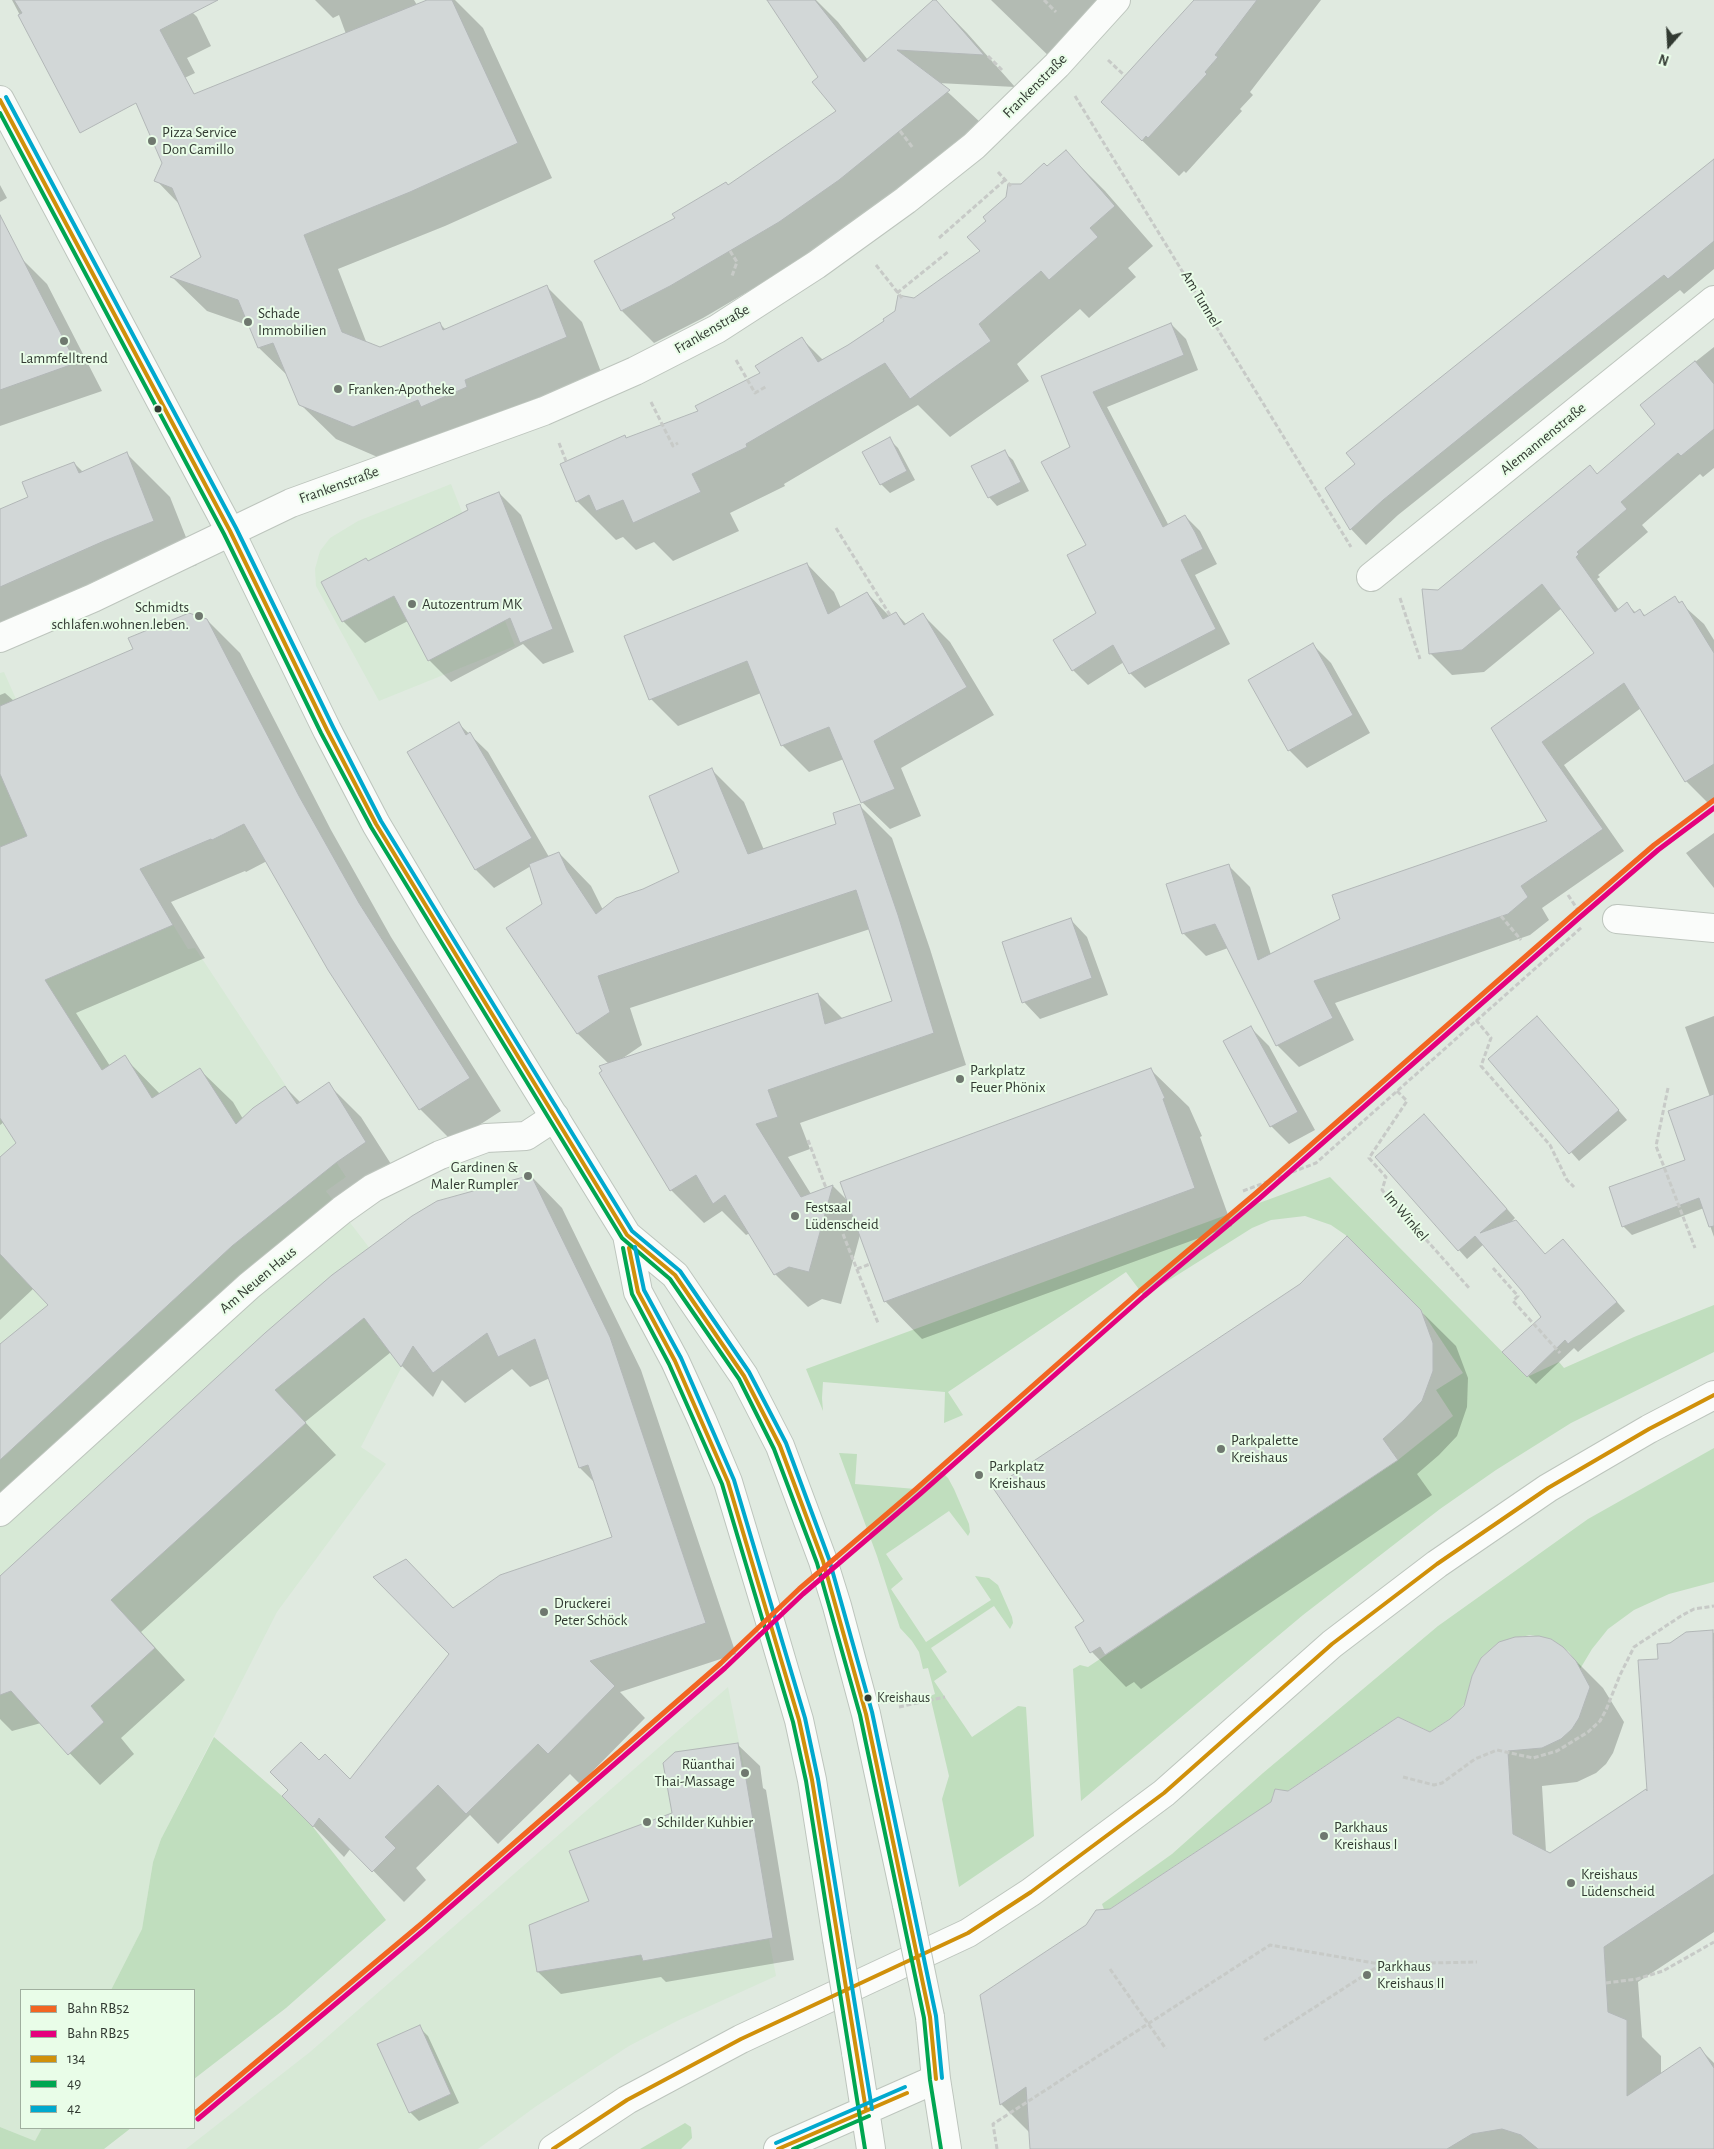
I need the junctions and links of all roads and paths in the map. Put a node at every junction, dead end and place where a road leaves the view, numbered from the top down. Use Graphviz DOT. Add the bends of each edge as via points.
graph roads {
  1 [pos="1044,0"];
  2 [pos="1116,0"];
  3 [pos="1058,13"];
  4 [pos="988,56"];
  5 [pos="1057,65"];
  6 [pos="1004,73"];
  7 [pos="0,100"];
  8 [pos="900,131"];
  9 [pos="914,150"];
  10 [pos="998,171"];
  11 [pos="1005,180"];
  12 [pos="1011,186"];
  13 [pos="939,238"];
  14 [pos="949,251"];
  15 [pos="882,273"];
  16 [pos="897,293"];
  17 [pos="902,298"];
  18 [pos="1714,300"];
  19 [pos="717,329"];
  20 [pos="635,371"];
  21 [pos="767,386"];
  22 [pos="678,443"];
  23 [pos="836,528"];
  24 [pos="230,531"];
  25 [pos="1343,534"];
  26 [pos="1380,571"];
  27 [pos="890,615"];
  28 [pos="0,638"];
  29 [pos="1420,660"];
  30 [pos="1568,895"];
  31 [pos="1501,916"];
  32 [pos="1617,919"];
  33 [pos="1714,928"];
  34 [pos="1521,940"];
  35 [pos="1476,1020"];
  36 [pos="1668,1088"];
  37 [pos="1397,1091"];
  38 [pos="555,1117"];
  39 [pos="808,1140"];
  40 [pos="1574,1187"];
  41 [pos="826,1188"];
  42 [pos="1243,1191"];
  43 [pos="626,1234"];
  44 [pos="843,1234"];
  45 [pos="1695,1248"];
  46 [pos="870,1264"];
  47 [pos="1492,1268"];
  48 [pos="857,1269"];
  49 [pos="1470,1289"];
  50 [pos="878,1323"];
  51 [pos="1560,1353"];
  52 [pos="1714,1394"];
  53 [pos="0,1512"];
  54 [pos="1714,1606"];
  55 [pos="945,1696"];
  56 [pos="866,1714"];
  57 [pos="1403,1777"];
  58 [pos="1714,1942"];
  59 [pos="1477,1962"];
  60 [pos="1380,1964"];
  61 [pos="1110,1968"];
  62 [pos="1606,1983"];
  63 [pos="1148,2024"];
  64 [pos="1264,2040"];
  65 [pos="1166,2049"];
  66 [pos="936,2079"];
  67 [pos="866,2110"];
  68 [pos="553,2149"];
  69 [pos="778,2149"];
  70 [pos="872,2149"];
  71 [pos="947,2149"];
  72 [pos="997,2149"];
  1 -- 3 [label="path"];
  2 -- 5 [label="main road, Frankenstraße"];
  4 -- 6 [label="path"];
  5 -- 19 [label="main road, Frankenstraße" via="974,146 906,200 816,265"];
  5 -- 25 [label="path, Am Tunnel"];
  7 -- 24 [label="main road"];
  8 -- 9 [label="path"];
  10 -- 11 [label="path"];
  11 -- 12 [label="path"];
  11 -- 13 [label="path"];
  14 -- 16 [label="path"];
  15 -- 16 [label="path"];
  16 -- 17 [label="path"];
  18 -- 26 [label="main road, Alemannenstraße"];
  19 -- 20 [label="main road, Frankenstraße"];
  19 -- 21 [label="path" via="755,393"];
  20 -- 22 [label="path" via="673,446"];
  20 -- 24 [label="main road, Frankenstraße" via="544,411 323,490"];
  23 -- 27 [label="path"];
  24 -- 28 [label="main road, Frankenstraße" via="93,598"];
  24 -- 38 [label="main road" via="376,824"];
  26 -- 29 [label="path"];
  30 -- 35 [label="path" via="1586,923"];
  31 -- 34 [label="path"];
  32 -- 33 [label="main road"];
  35 -- 37 [label="path"];
  35 -- 40 [label="path" via="1491,1038 1480,1066 1550,1145 1567,1180"];
  36 -- 45 [label="path" via="1656,1146"];
  37 -- 42 [label="path" via="1316,1163"];
  37 -- 49 [label="path, Im Winkel" via="1407,1101 1369,1158 1386,1177 1382,1190"];
  38 -- 43 [label="main road"];
  38 -- 53 [label="main road, Am Neuen Haus" via="526,1136 486,1138 440,1155 365,1194 250,1286"];
  39 -- 41 [label="path"];
  43 -- 56 [label="main road" via="676,1275 755,1395 780,1446 824,1560"];
  43 -- 67 [label="main road, bridge" via="638,1292 675,1360 728,1482 799,1720 812,1780"];
  44 -- 48 [label="path"];
  46 -- 48 [label="path"];
  47 -- 51 [label="path" via="1518,1296 1513,1301"];
  48 -- 50 [label="path"];
  52 -- 68 [label="main road" via="1548,1488 1437,1564 1332,1644 1164,1793 1031,1892 968,1933 741,2039 627,2100"];
  54 -- 57 [label="path" via="1694,1609 1634,1647 1600,1720 1588,1732 1557,1751 1533,1758 1496,1750 1434,1785"];
  55 -- 56 [label="path"];
  56 -- 66 [label="main road, bridge" via="930,2017"];
  58 -- 62 [label="path" via="1663,1971"];
  59 -- 60 [label="path"];
  60 -- 63 [label="path" via="1270,1945"];
  60 -- 64 [label="path"];
  61 -- 63 [label="path"];
  63 -- 65 [label="path"];
  63 -- 72 [label="path" via="992,2124"];
  66 -- 67 [label="main road"];
  66 -- 71 [label="main road"];
  67 -- 69 [label="main road"];
  67 -- 70 [label="main road"];
}
